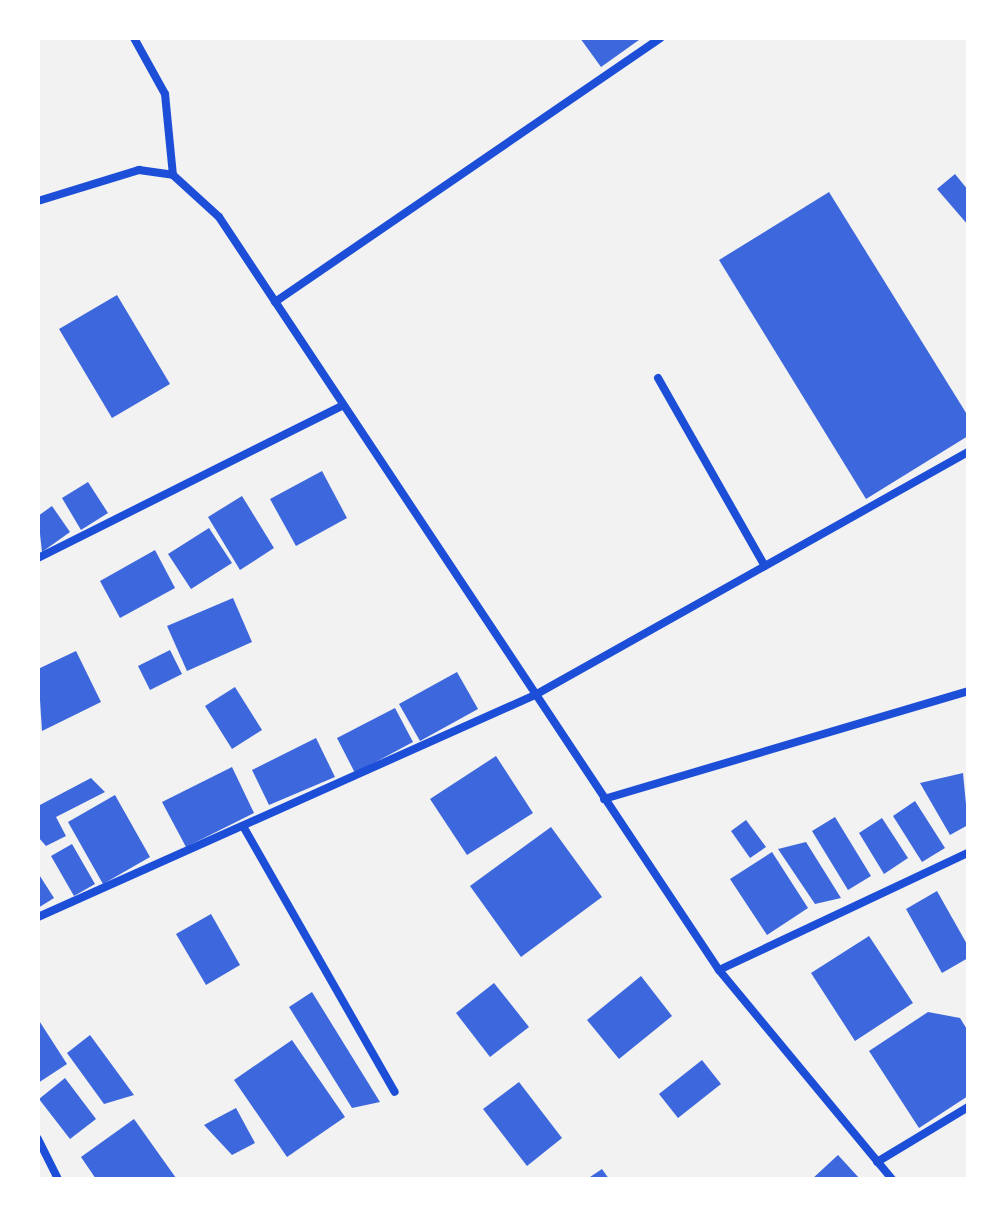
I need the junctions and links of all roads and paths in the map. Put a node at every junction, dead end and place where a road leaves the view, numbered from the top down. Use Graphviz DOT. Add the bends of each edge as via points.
graph roads {
  1 [pos="134,38"];
  2 [pos="660,38"];
  3 [pos="173,175"];
  4 [pos="38,201"];
  5 [pos="275,302"];
  6 [pos="658,378"];
  7 [pos="343,405"];
  8 [pos="968,452"];
  9 [pos="38,558"];
  10 [pos="765,566"];
  11 [pos="968,691"];
  12 [pos="535,695"];
  13 [pos="604,799"];
  14 [pos="243,826"];
  15 [pos="968,853"];
  16 [pos="38,917"];
  17 [pos="719,970"];
  18 [pos="395,1092"];
  19 [pos="968,1107"];
  20 [pos="38,1139"];
  21 [pos="877,1162"];
  22 [pos="58,1179"];
  23 [pos="892,1179"];
  1 -- 3 [label="street" via="165,94"];
  2 -- 5 [label="street"];
  3 -- 4 [label="street" via="139,170 100,177"];
  3 -- 5 [label="street" via="219,217"];
  5 -- 7 [label="street"];
  6 -- 10 [label="street"];
  7 -- 9 [label="street"];
  7 -- 12 [label="street"];
  8 -- 10 [label="street"];
  10 -- 12 [label="street"];
  11 -- 13 [label="street"];
  12 -- 13 [label="street"];
  12 -- 14 [label="street"];
  13 -- 17 [label="street"];
  14 -- 16 [label="street"];
  14 -- 18 [label="street"];
  15 -- 17 [label="street"];
  17 -- 21 [label="street"];
  19 -- 21 [label="street"];
  20 -- 22 [label="street"];
  21 -- 23 [label="street"];
}
